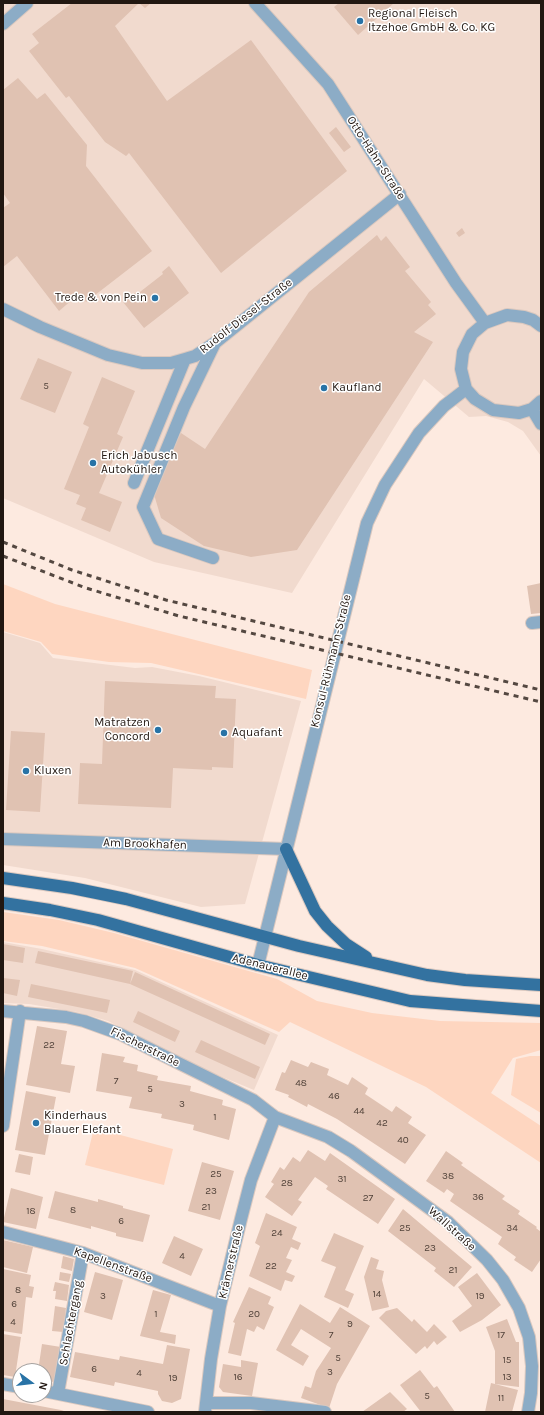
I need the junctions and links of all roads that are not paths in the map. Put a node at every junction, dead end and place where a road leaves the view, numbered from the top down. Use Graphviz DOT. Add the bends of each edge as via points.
graph roads {
  1 [pos="26,3"];
  2 [pos="255,3"];
  3 [pos="3,24"];
  4 [pos="400,194"];
  5 [pos="3,309"];
  6 [pos="484,323"];
  7 [pos="541,326"];
  8 [pos="216,342"];
  9 [pos="185,359"];
  10 [pos="466,389"];
  11 [pos="536,405"];
  12 [pos="541,424"];
  13 [pos="134,483"];
  14 [pos="214,558"];
  15 [pos="3,839"];
  16 [pos="286,849"];
  17 [pos="3,878"];
  18 [pos="3,903"];
  19 [pos="266,938"];
  20 [pos="372,961"];
  21 [pos="258,965"];
  22 [pos="541,986"];
  23 [pos="3,1011"];
  24 [pos="20,1011"];
  25 [pos="541,1011"];
  26 [pos="276,1117"];
  27 [pos="3,1126"];
  28 [pos="3,1232"];
  29 [pos="84,1253"];
  30 [pos="220,1306"];
  31 [pos="52,1392"];
  32 [pos="58,1393"];
  33 [pos="206,1408"];
  34 [pos="148,1412"];
  35 [pos="325,1412"];
  36 [pos="528,1412"];
  1 -- 3 [label="street"];
  2 -- 4 [label="street, Otto-Hahn-Straße" via="328,84"];
  4 -- 6 [label="street, Otto-Hahn-Straße"];
  4 -- 8 [label="street, Rudolf-Diesel-Straße"];
  5 -- 9 [label="street, Rudolf-Diesel-Straße" via="40,328 108,355 149,363 171,363"];
  6 -- 7 [label="street" via="507,315 524,317"];
  6 -- 10 [label="street" via="472,334 463,352 461,369"];
  8 -- 9 [label="street, Rudolf-Diesel-Straße"];
  8 -- 14 [label="street" via="184,407 143,507 158,539"];
  9 -- 13 [label="street"];
  10 -- 11 [label="street" via="475,399 493,410 519,414"];
  10 -- 16 [label="street, Konsul-Rühmann-Straße" via="444,406 419,433 385,485 366,523"];
  11 -- 12 [label="street"];
  15 -- 16 [label="street, Am Brookhafen"];
  16 -- 19 [label="street, Konsul-Rühmann-Straße"];
  16 -- 20 [label="main road" via="315,911 346,944"];
  17 -- 19 [label="main road" via="126,899"];
  18 -- 21 [label="main road, Adenauerallee" via="98,920"];
  19 -- 20 [label="main road"];
  19 -- 21 [label="street, Konsul-Rühmann-Straße"];
  20 -- 22 [label="main road" via="404,970 465,980"];
  21 -- 25 [label="main road, Adenauerallee" via="410,1001"];
  23 -- 24 [label="street, Fischerstraße"];
  24 -- 26 [label="street, Fischerstraße" via="66,1017 104,1027 253,1100"];
  24 -- 27 [label="street"];
  26 -- 30 [label="street, Krämerstraße" via="252,1180"];
  26 -- 36 [label="street, Wallstraße" via="328,1137 351,1151 448,1222 487,1260 520,1308 528,1337 532,1366"];
  28 -- 29 [label="street, Kapellenstraße"];
  29 -- 30 [label="street, Kapellenstraße"];
  29 -- 32 [label="street, Schlachtergang"];
  30 -- 33 [label="street, Krämerstraße"];
  31 -- 32 [label="street"];
  32 -- 34 [label="street"];
  33 -- 35 [label="street" via="251,1403"];
}
